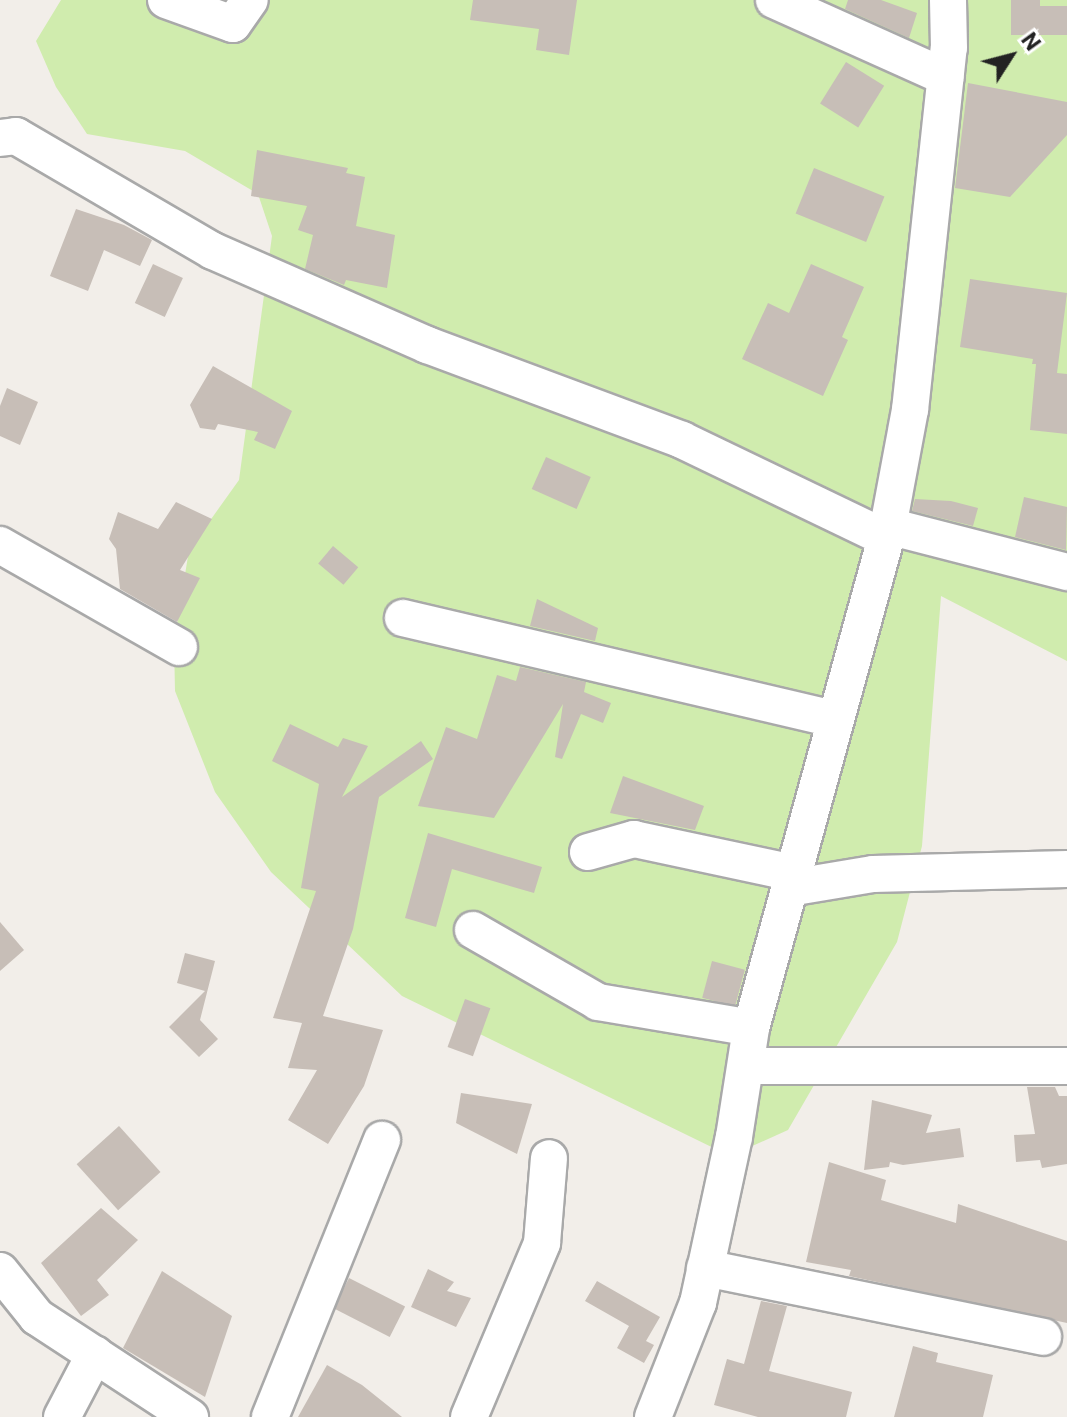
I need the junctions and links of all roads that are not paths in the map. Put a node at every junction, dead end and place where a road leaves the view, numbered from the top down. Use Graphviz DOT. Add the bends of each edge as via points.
graph roads {
  1 [pos="166,0"];
  2 [pos="250,0"];
  3 [pos="774,0"];
  4 [pos="948,0"];
  5 [pos="945,77"];
  6 [pos="5,134"];
  7 [pos="887,532"];
  8 [pos="0,545"];
  9 [pos="1067,572"];
  10 [pos="403,618"];
  11 [pos="179,647"];
  12 [pos="834,719"];
  13 [pos="588,852"];
  14 [pos="1067,869"];
  15 [pos="792,880"];
  16 [pos="473,930"];
  17 [pos="751,1028"];
  18 [pos="746,1066"];
  19 [pos="1067,1066"];
  20 [pos="382,1140"];
  21 [pos="549,1158"];
  22 [pos="705,1268"];
  23 [pos="0,1271"];
  24 [pos="1043,1337"];
  25 [pos="95,1354"];
  26 [pos="62,1417"];
  27 [pos="190,1417"];
  28 [pos="270,1417"];
  29 [pos="469,1417"];
  30 [pos="653,1417"];
  1 -- 2 [label="street" via="233,24"];
  3 -- 5 [label="street"];
  4 -- 5 [label="street"];
  5 -- 7 [label="street" via="910,410"];
  6 -- 7 [label="street" via="213,251 427,345 682,440"];
  7 -- 9 [label="street"];
  7 -- 12 [label="street"];
  8 -- 11 [label="street"];
  10 -- 12 [label="street"];
  12 -- 15 [label="street"];
  13 -- 15 [label="street" via="634,839"];
  14 -- 15 [label="street"];
  15 -- 17 [label="street"];
  16 -- 17 [label="street" via="598,1002"];
  17 -- 18 [label="street"];
  18 -- 19 [label="street"];
  18 -- 22 [label="street"];
  20 -- 28 [label="street"];
  21 -- 29 [label="street" via="542,1243"];
  22 -- 24 [label="street"];
  22 -- 30 [label="street" via="698,1303"];
  23 -- 25 [label="street" via="37,1317"];
  25 -- 26 [label="street"];
  25 -- 27 [label="street"];
}
